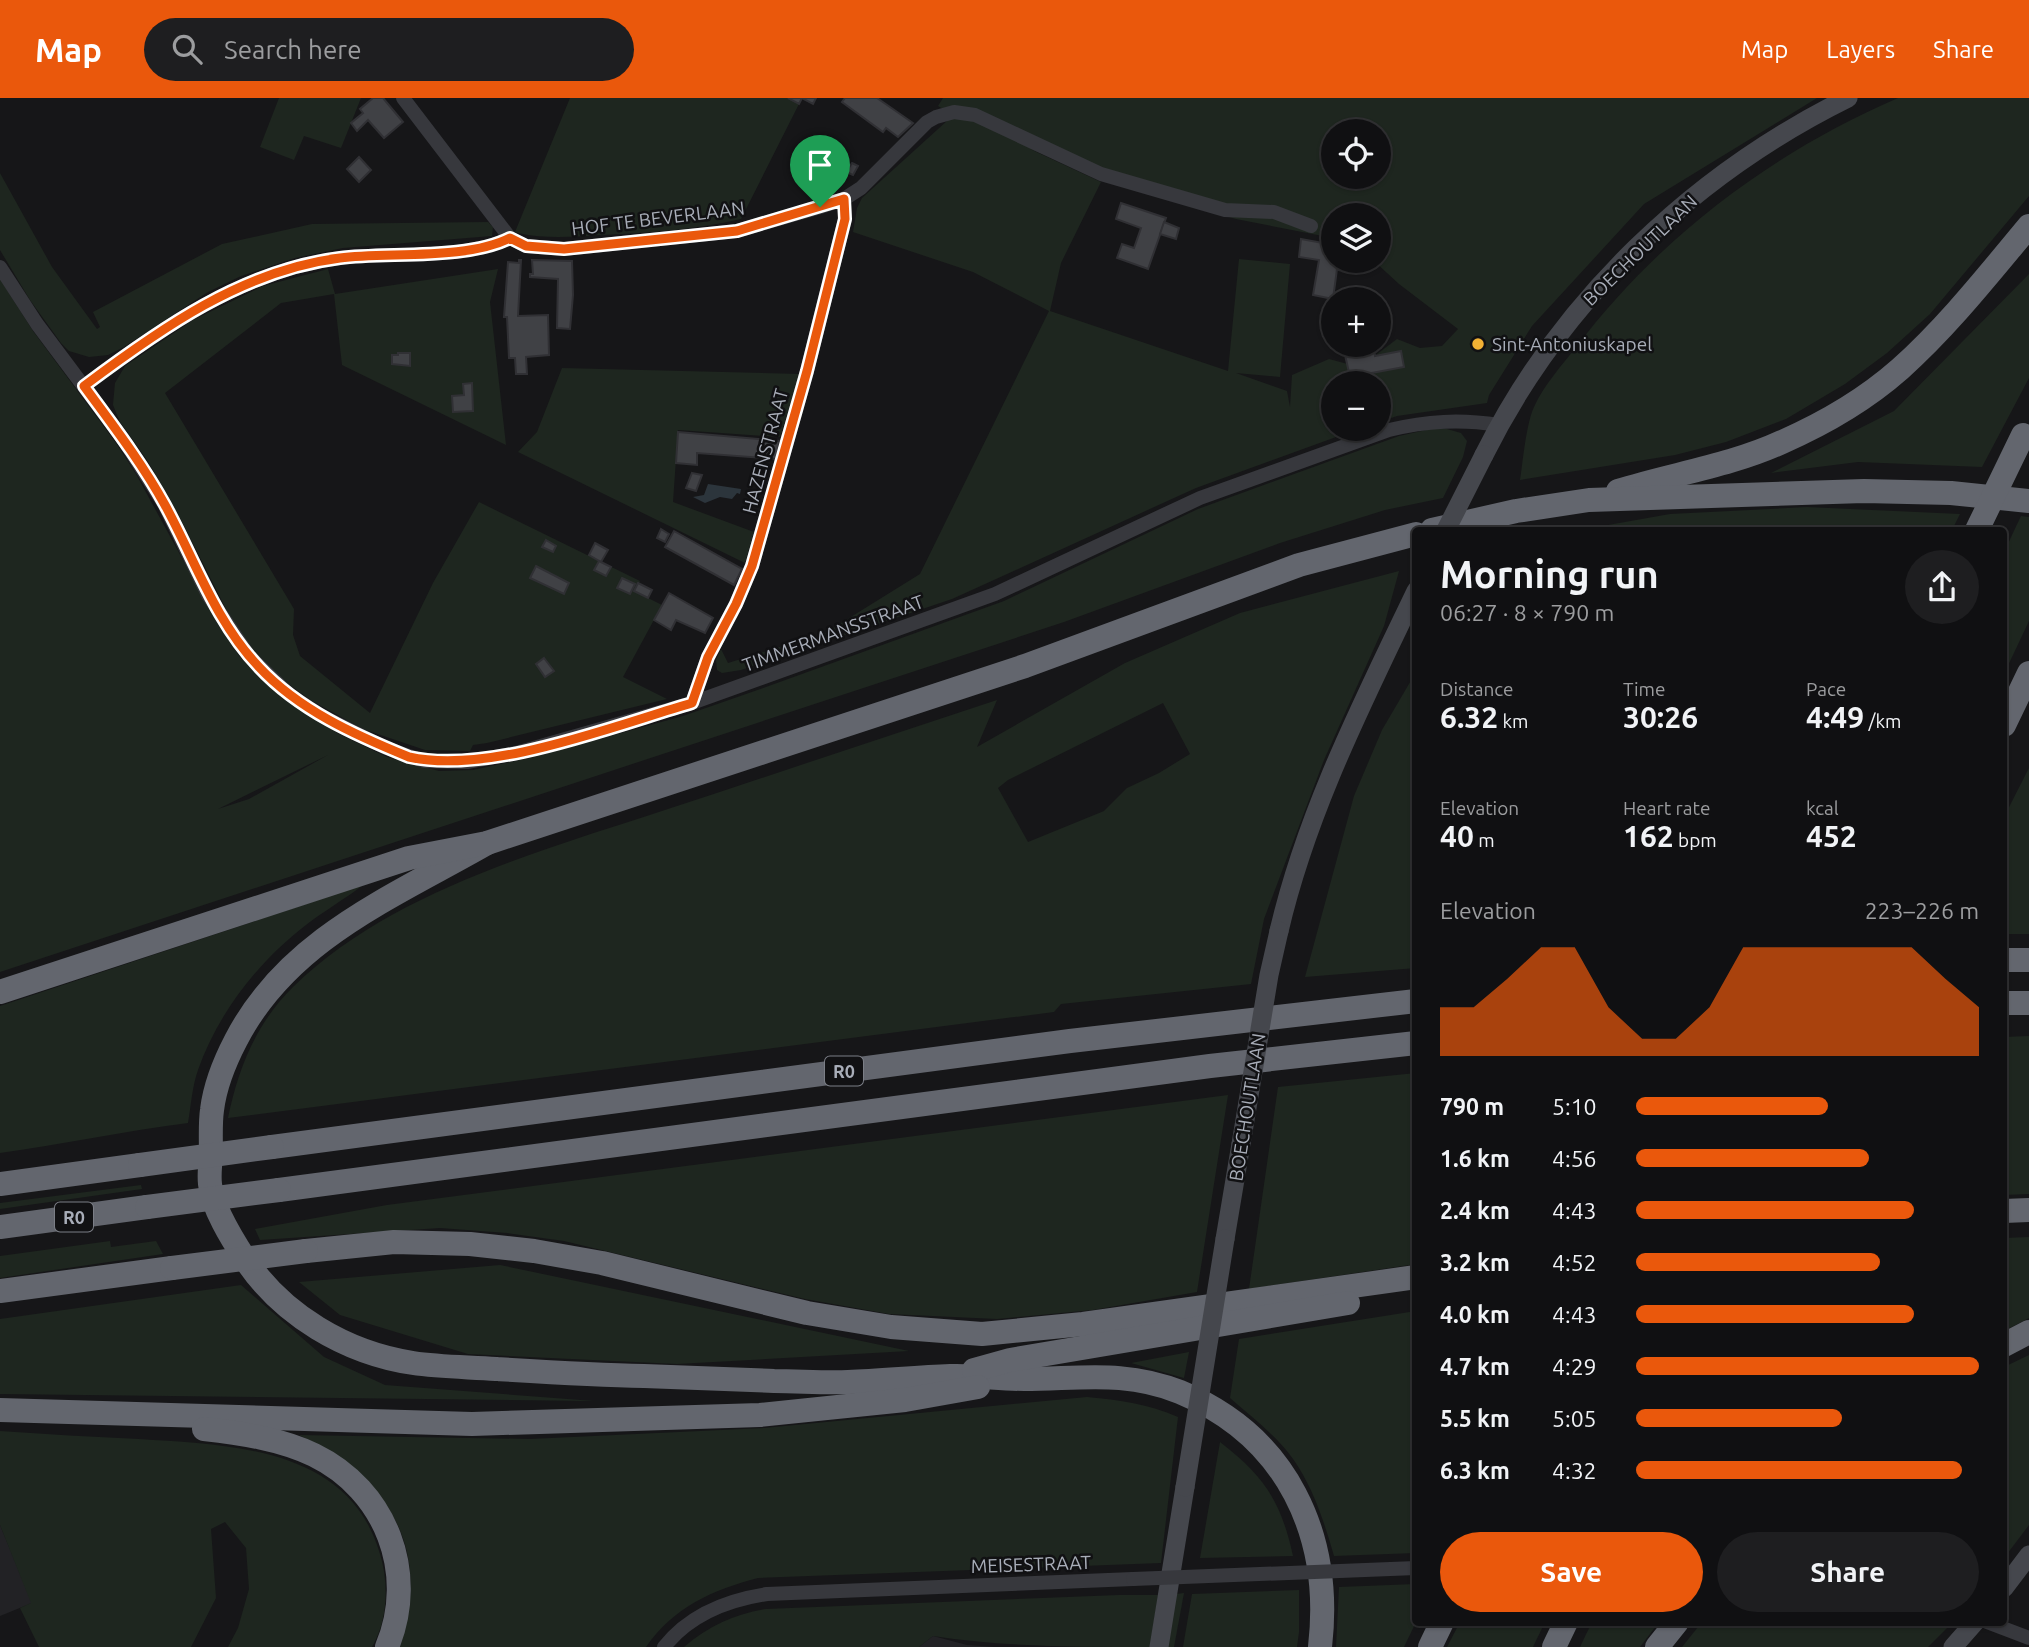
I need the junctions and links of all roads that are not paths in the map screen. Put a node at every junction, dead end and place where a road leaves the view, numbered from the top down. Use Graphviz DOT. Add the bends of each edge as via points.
graph roads {
  1 [pos="403,98"];
  2 [pos="1848,98"];
  3 [pos="844,199"];
  4 [pos="1311,226"];
  5 [pos="2029,226"];
  6 [pos="510,238"];
  7 [pos="0,267"];
  8 [pos="84,386"];
  9 [pos="1499,425"];
  10 [pos="2026,430"];
  11 [pos="1589,500"];
  12 [pos="2029,501"];
  13 [pos="1445,527"];
  14 [pos="1448,527"];
  15 [pos="1978,527"];
  16 [pos="1412,535"];
  17 [pos="1412,599"];
  18 [pos="2029,673"];
  19 [pos="692,703"];
  20 [pos="2007,719"];
  21 [pos="487,843"];
  22 [pos="2007,960"];
  23 [pos="2029,960"];
  24 [pos="0,992"];
  25 [pos="1412,1001"];
  26 [pos="2007,1003"];
  27 [pos="2029,1003"];
  28 [pos="1412,1043"];
  29 [pos="0,1184"];
  30 [pos="2029,1210"];
  31 [pos="2007,1211"];
  32 [pos="0,1227"];
  33 [pos="1412,1278"];
  34 [pos="0,1291"];
  35 [pos="1412,1291"];
  36 [pos="2029,1332"];
  37 [pos="2007,1343"];
  38 [pos="953,1376"];
  39 [pos="1026,1379"];
  40 [pos="0,1410"];
  41 [pos="47,1412"];
  42 [pos="2029,1555"];
  43 [pos="1412,1568"];
  44 [pos="2007,1584"];
  45 [pos="1440,1626"];
  46 [pos="1564,1626"];
  47 [pos="1674,1626"];
  48 [pos="1971,1626"];
  49 [pos="1998,1626"];
  50 [pos="2029,1638"];
  51 [pos="387,1647"];
  52 [pos="664,1647"];
  53 [pos="1159,1647"];
  54 [pos="1320,1647"];
  55 [pos="1430,1647"];
  56 [pos="1554,1647"];
  57 [pos="1657,1647"];
  58 [pos="1953,1647"];
  1 -- 6 [label="street"];
  2 -- 9 [label="main road, BOECHOUTLAAN" via="1741,160 1674,213 1609,275 1563,328"];
  3 -- 4 [label="street, HOF TE BEVERLAAN" via="927,122 961,112 1101,174 1225,210 1274,212"];
  3 -- 6 [label="street, HOF TE BEVERLAAN" via="737,231 564,249 526,246"];
  3 -- 19 [label="street, HAZENSTRAAT" via="845,219 763,532 744,588 708,657"];
  5 -- 11 [label="highway" via="1928,341 1848,407 1782,442 1724,463"];
  6 -- 8 [label="street" via="496,245 439,253 338,258 255,281 210,301"];
  7 -- 8 [label="street, TIMMERMANSSTRAAT"];
  8 -- 19 [label="street, TIMMERMANSSTRAAT" via="164,504 208,595 248,656 290,695 358,735 424,761 467,762 568,740"];
  9 -- 14 [label="main road, BOECHOUTLAAN, bridge"];
  9 -- 19 [label="street, TIMMERMANSSTRAAT" via="1435,421 1371,436 1200,498 995,594"];
  10 -- 15 [label="highway, bridge"];
  11 -- 12 [label="highway" via="1864,491"];
  11 -- 13 [label="highway"];
  16 -- 21 [label="highway" via="1300,565 1025,666"];
  17 -- 53 [label="main road, BOECHOUTLAAN, bridge" via="1342,746 1307,835 1279,931"];
  18 -- 20 [label="highway"];
  21 -- 24 [label="highway" via="409,858"];
  21 -- 38 [label="highway" via="334,931 298,959 267,991 224,1062 212,1110 210,1189 231,1237 259,1281 327,1335 411,1363 842,1383"];
  22 -- 23 [label="highway"];
  25 -- 29 [label="highway, R0, bridge" via="1056,1043"];
  26 -- 27 [label="highway"];
  28 -- 32 [label="highway, R0, bridge" via="1210,1066"];
  30 -- 31 [label="highway"];
  33 -- 34 [label="highway, bridge" via="982,1334 891,1327 807,1313 602,1263 470,1244 394,1242"];
  35 -- 38 [label="highway" via="1010,1360"];
  36 -- 37 [label="highway"];
  38 -- 39 [label="highway"];
  39 -- 41 [label="highway" via="905,1400 760,1415 472,1424"];
  39 -- 54 [label="highway" via="1098,1376 1147,1382 1203,1402 1255,1439 1297,1494 1311,1527 1323,1597"];
  40 -- 41 [label="highway"];
  41 -- 51 [label="highway" via="265,1439 314,1455 335,1468 371,1501 396,1553 399,1599"];
  42 -- 44 [label="main road"];
  43 -- 52 [label="street, MEISESTRAAT, bridge" via="767,1594 736,1599 707,1611"];
  45 -- 55 [label="highway"];
  46 -- 56 [label="highway"];
  47 -- 57 [label="highway"];
  48 -- 58 [label="main road"];
  49 -- 50 [label="street"];
}
